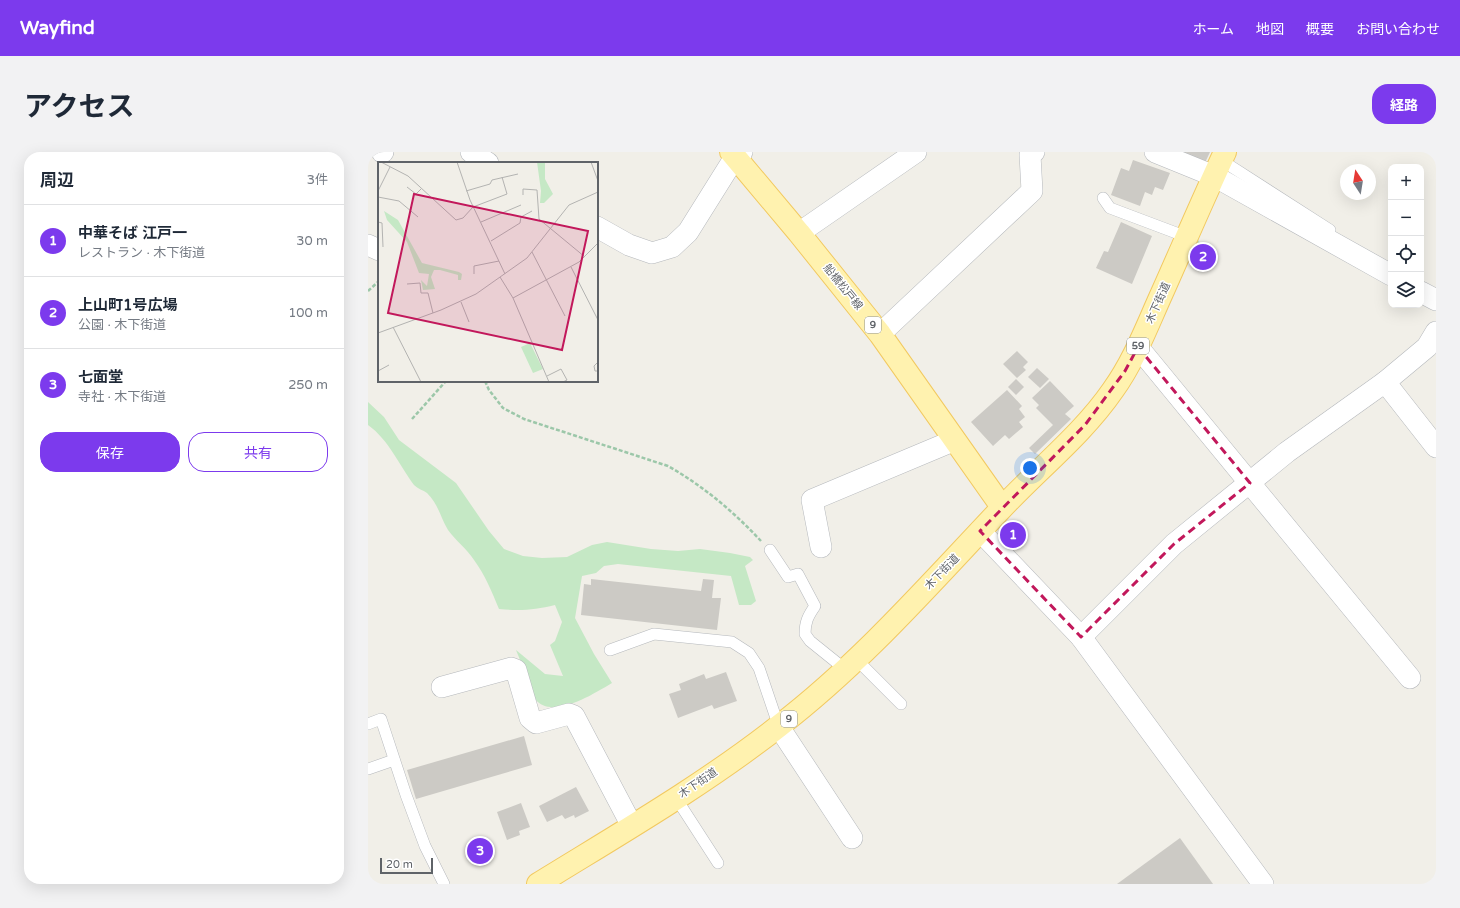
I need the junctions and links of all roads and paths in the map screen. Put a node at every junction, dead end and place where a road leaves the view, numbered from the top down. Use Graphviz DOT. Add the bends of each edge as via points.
graph roads {
  1 [pos="470,152"];
  2 [pos="916,152"];
  3 [pos="1034,152"];
  4 [pos="1155,152"];
  5 [pos="736,154"];
  6 [pos="486,162"];
  7 [pos="1220,162"];
  8 [pos="1103,198"];
  9 [pos="598,228"];
  10 [pos="799,233"];
  11 [pos="1187,237"];
  12 [pos="368,245"];
  13 [pos="378,250"];
  14 [pos="1388,273"];
  15 [pos="378,282"];
  16 [pos="368,291"];
  17 [pos="1424,294"];
  18 [pos="1436,300"];
  19 [pos="1436,332"];
  20 [pos="880,334"];
  21 [pos="1138,347"];
  22 [pos="445,382"];
  23 [pos="485,382"];
  24 [pos="1386,382"];
  25 [pos="412,419"];
  26 [pos="955,440"];
  27 [pos="1436,447"];
  28 [pos="1250,483"];
  29 [pos="1002,508"];
  30 [pos="980,531"];
  31 [pos="821,547"];
  32 [pos="770,550"];
  33 [pos="1081,637"];
  34 [pos="610,650"];
  35 [pos="852,665"];
  36 [pos="1410,678"];
  37 [pos="442,687"];
  38 [pos="901,704"];
  39 [pos="368,724"];
  40 [pos="779,727"];
  41 [pos="394,760"];
  42 [pos="368,769"];
  43 [pos="676,798"];
  44 [pos="632,826"];
  45 [pos="852,838"];
  46 [pos="718,863"];
  47 [pos="444,884"];
  48 [pos="538,884"];
  49 [pos="1263,884"];
  1 -- 6 [label="street"];
  2 -- 10 [label="street"];
  3 -- 20 [label="street" via="1030,155 1032,191"];
  4 -- 7 [label="street"];
  5 -- 9 [label="street" via="688,232 672,247 652,253 629,245"];
  5 -- 10 [label="main road, 船橋松戸線 / 9"];
  7 -- 11 [label="main road, 木下街道 / 59"];
  7 -- 14 [label="street" via="1342,247"];
  8 -- 11 [label="lane" via="1110,208"];
  10 -- 20 [label="main road, 船橋松戸線 / 9"];
  11 -- 21 [label="main road, 木下街道 / 59"];
  12 -- 13 [label="street"];
  15 -- 16 [label="path"];
  17 -- 18 [label="street"];
  19 -- 24 [label="street" via="1427,347"];
  20 -- 26 [label="main road, 船橋松戸線 / 9"];
  21 -- 28 [label="street"];
  21 -- 29 [label="main road, 木下街道 / 59" via="1114,389 1085,425"];
  22 -- 25 [label="path"];
  23 -- 32 [label="path" via="503,408 524,419 668,466 690,478 722,503"];
  24 -- 27 [label="street"];
  24 -- 28 [label="street" via="1288,452"];
  26 -- 29 [label="main road, 船橋松戸線 / 9"];
  26 -- 31 [label="street" via="812,500"];
  28 -- 33 [label="street" via="1174,544"];
  28 -- 36 [label="street"];
  29 -- 30 [label="main road, 木下街道 / 9"];
  30 -- 33 [label="street"];
  30 -- 35 [label="main road, 木下街道 / 9"];
  32 -- 35 [label="lane" via="788,577 798,574 815,606 805,623 805,634 810,641"];
  33 -- 49 [label="street"];
  34 -- 40 [label="lane" via="654,634 732,642 749,653 759,668"];
  35 -- 38 [label="lane"];
  35 -- 40 [label="main road, 木下街道 / 9"];
  37 -- 44 [label="street" via="511,668 516,670 530,718 536,723 569,714 574,716"];
  39 -- 41 [label="lane" via="381,719"];
  40 -- 43 [label="main road, 木下街道 / 9"];
  40 -- 45 [label="street"];
  41 -- 42 [label="lane"];
  41 -- 47 [label="lane" via="425,846"];
  43 -- 44 [label="main road, 木下街道 / 9"];
  43 -- 46 [label="lane"];
  44 -- 48 [label="main road, 木下街道 / 9"];
}
